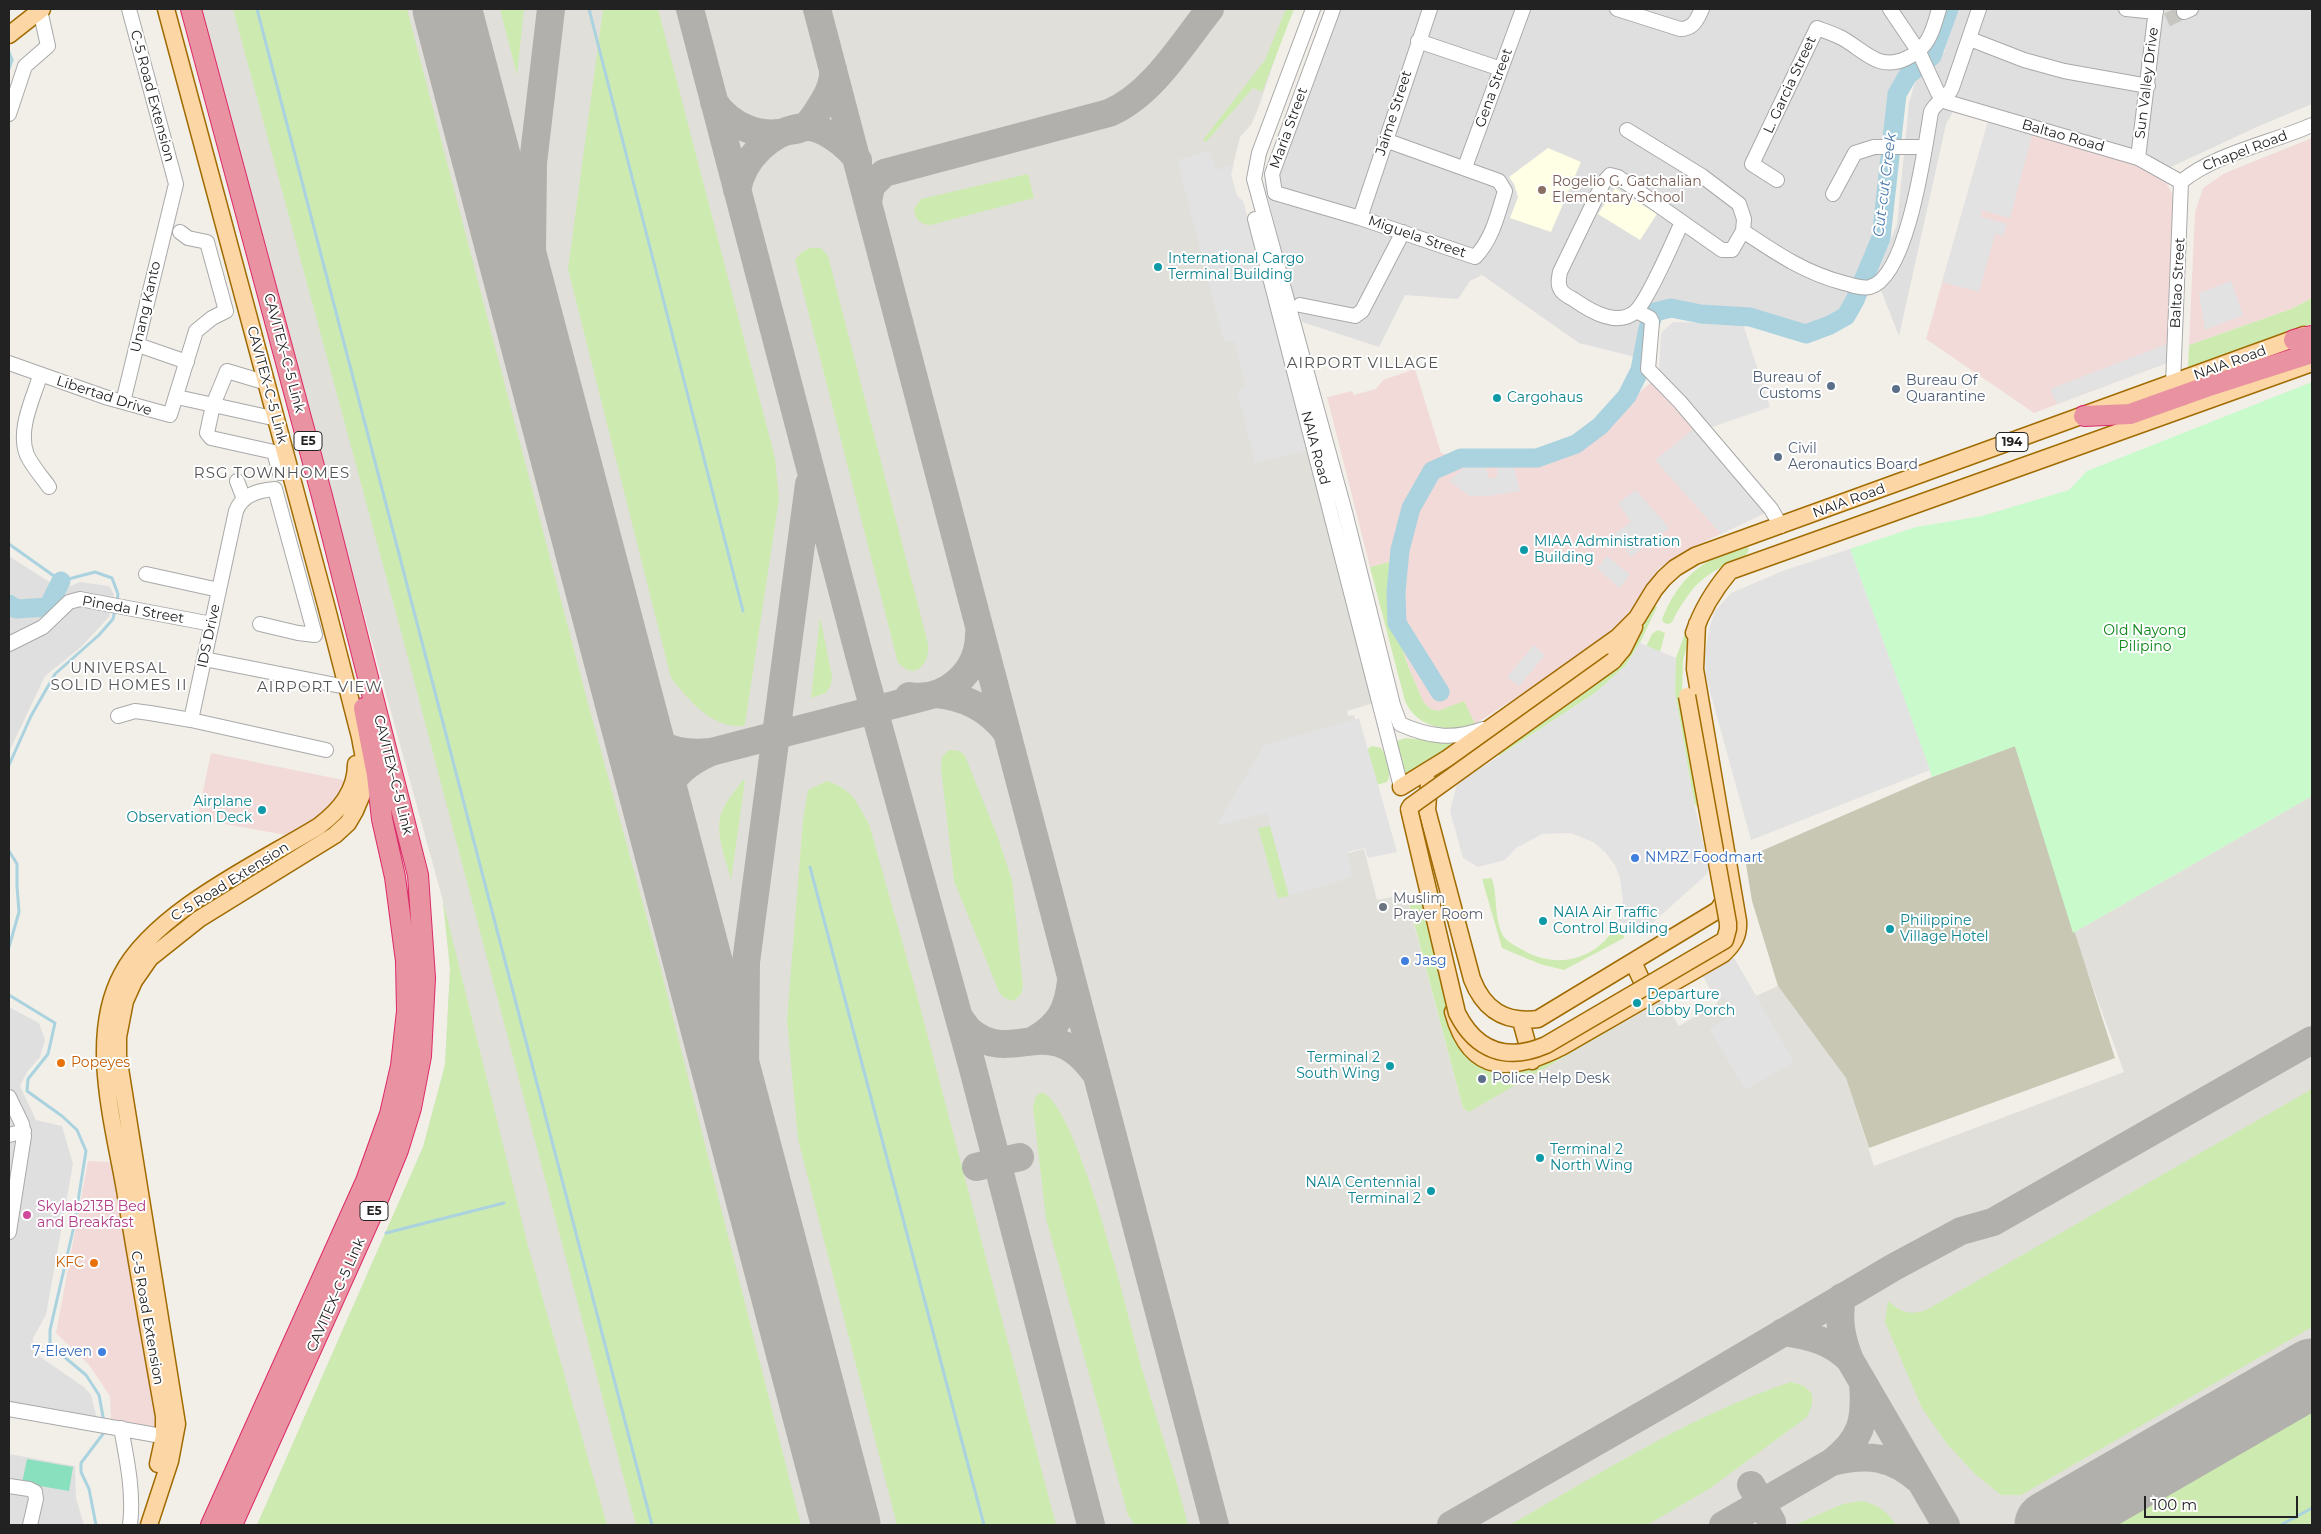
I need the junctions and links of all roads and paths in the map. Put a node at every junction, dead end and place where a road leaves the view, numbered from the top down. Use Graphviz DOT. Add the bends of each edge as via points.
graph roads {
  1 [pos="41,9"];
  2 [pos="128,9"];
  3 [pos="166,9"];
  4 [pos="178,9"];
  5 [pos="190,9"];
  6 [pos="1303,9"];
  7 [pos="1313,9"];
  8 [pos="1333,9"];
  9 [pos="1430,9"];
  10 [pos="1523,9"];
  11 [pos="1617,9"];
  12 [pos="1702,9"];
  13 [pos="1890,9"];
  14 [pos="1939,9"];
  15 [pos="1979,9"];
  16 [pos="2126,9"];
  17 [pos="2158,16"];
  18 [pos="13,32"];
  19 [pos="1970,39"];
  20 [pos="1418,41"];
  21 [pos="1923,60"];
  22 [pos="1501,68"];
  23 [pos="2148,86"];
  24 [pos="1942,99"];
  25 [pos="9,114"];
  26 [pos="2312,125"];
  27 [pos="1627,130"];
  28 [pos="1385,140"];
  29 [pos="1925,147"];
  30 [pos="2138,158"];
  31 [pos="1465,168"];
  32 [pos="1777,180"];
  33 [pos="2181,182"];
  34 [pos="176,184"];
  35 [pos="1834,194"];
  36 [pos="1360,218"];
  37 [pos="1682,222"];
  38 [pos="1743,231"];
  39 [pos="180,232"];
  40 [pos="1403,232"];
  41 [pos="1300,305"];
  42 [pos="1636,311"];
  43 [pos="2306,335"];
  44 [pos="138,345"];
  45 [pos="2312,353"];
  46 [pos="187,362"];
  47 [pos="9,363"];
  48 [pos="2312,363"];
  49 [pos="40,376"];
  50 [pos="267,383"];
  51 [pos="2173,384"];
  52 [pos="178,397"];
  53 [pos="123,402"];
  54 [pos="213,405"];
  55 [pos="2084,416"];
  56 [pos="277,419"];
  57 [pos="284,472"];
  58 [pos="237,481"];
  59 [pos="49,487"];
  60 [pos="275,489"];
  61 [pos="244,498"];
  62 [pos="1781,526"];
  63 [pos="1752,535"];
  64 [pos="1762,560"];
  65 [pos="146,574"];
  66 [pos="219,590"];
  67 [pos="1637,618"];
  68 [pos="212,624"];
  69 [pos="260,624"];
  70 [pos="1696,624"];
  71 [pos="9,644"];
  72 [pos="204,659"];
  73 [pos="346,687"];
  74 [pos="118,716"];
  75 [pos="191,720"];
  76 [pos="1491,727"];
  77 [pos="326,750"];
  78 [pos="1436,766"];
  79 [pos="1401,787"];
  80 [pos="363,792"];
  81 [pos="1427,810"];
  82 [pos="1442,866"];
  83 [pos="1420,872"];
  84 [pos="1733,885"];
  85 [pos="1632,962"];
  86 [pos="1444,974"];
  87 [pos="1472,979"];
  88 [pos="1649,996"];
  89 [pos="1521,1021"];
  90 [pos="1532,1061"];
  91 [pos="9,1097"];
  92 [pos="24,1130"];
  93 [pos="9,1135"];
  94 [pos="10,1212"];
  95 [pos="9,1232"];
  96 [pos="9,1409"];
  97 [pos="121,1428"];
  98 [pos="170,1437"];
  99 [pos="9,1486"];
  100 [pos="30,1525"];
  101 [pos="130,1525"];
  102 [pos="138,1525"];
  103 [pos="149,1525"];
  104 [pos="211,1525"];
  105 [pos="232,1525"];
  1 -- 18 [label="main road"];
  1 -- 25 [label="street" via="48,46 25,66"];
  2 -- 34 [label="street, C-5 Road Extension"];
  3 -- 50 [label="main road, CAVITEX-C-5 Link"];
  4 -- 104 [label="highway, CAVITEX–C-5 Link / E5" via="305,471 359,685 400,905 408,996 398,1082 374,1163"];
  5 -- 105 [label="highway, CAVITEX–C-5 Link / E5" via="322,496 418,875 425,978 421,1056 411,1108 398,1150"];
  6 -- 79 [label="street, NAIA Road" via="1252,150 1245,180"];
  7 -- 76 [label="street, NAIA Road" via="1259,153 1254,179 1400,724 1436,736 1469,734"];
  8 -- 36 [label="street, Maria Street" via="1272,174 1275,193"];
  9 -- 20 [label="street, Jaime Street"];
  10 -- 22 [label="street, Gena Street"];
  11 -- 12 [label="street" via="1686,29 1694,24"];
  13 -- 21 [label="street"];
  14 -- 21 [label="street"];
  15 -- 19 [label="street"];
  16 -- 17 [label="street"];
  17 -- 23 [label="street, Sun Valley Drive"];
  19 -- 23 [label="street" via="2064,71"];
  19 -- 24 [label="street" via="1949,95"];
  20 -- 22 [label="street"];
  20 -- 28 [label="street, Jaime Street"];
  21 -- 24 [label="street"];
  21 -- 32 [label="street, L. Garcia Street" via="1888,64 1817,28 1752,164"];
  22 -- 31 [label="street, Gena Street"];
  23 -- 30 [label="street, Sun Valley Drive"];
  24 -- 29 [label="street" via="1933,106"];
  24 -- 30 [label="street, Baltao Road"];
  26 -- 33 [label="street, Chapel Road" via="2195,170"];
  27 -- 38 [label="street" via="1702,176 1738,204 1744,219"];
  28 -- 31 [label="street"];
  28 -- 36 [label="street, Jaime Street"];
  29 -- 35 [label="street" via="1864,148 1855,153"];
  29 -- 38 [label="street" via="1903,245 1881,280 1862,287 1817,276"];
  30 -- 33 [label="street, Baltao Road"];
  31 -- 40 [label="street, Miguela Street" via="1499,181 1505,191 1485,247 1475,257"];
  33 -- 51 [label="street, Baltao Street"];
  34 -- 44 [label="street, Unang Kanto"];
  36 -- 40 [label="street, Miguela Street"];
  37 -- 38 [label="street" via="1727,251 1732,250"];
  37 -- 42 [label="street"];
  37 -- 42 [label="street" via="1618,177 1610,175 1603,183 1558,280 1561,291 1588,309 1613,318 1623,318"];
  39 -- 46 [label="street" via="188,238 207,242 226,311 196,331"];
  40 -- 41 [label="street" via="1362,311 1356,316"];
  42 -- 62 [label="street" via="1651,320 1648,368 1765,501"];
  43 -- 51 [label="main road, NAIA Road / 194"];
  44 -- 46 [label="street"];
  44 -- 53 [label="street, Unang Kanto"];
  45 -- 55 [label="highway" via="2130,414"];
  46 -- 52 [label="street"];
  47 -- 49 [label="street, Libertad Drive"];
  48 -- 64 [label="main road, NAIA Road / 194"];
  49 -- 53 [label="street, Libertad Drive"];
  49 -- 59 [label="street" via="24,437 29,459"];
  50 -- 54 [label="street" via="227,371"];
  50 -- 56 [label="main road, CAVITEX-C-5 Link"];
  51 -- 55 [label="main road, NAIA Road / 194"];
  52 -- 53 [label="street, Libertad Drive" via="170,415"];
  52 -- 54 [label="street"];
  54 -- 56 [label="street"];
  54 -- 57 [label="street" via="207,430 209,436 274,452"];
  55 -- 62 [label="main road, NAIA Road / 194"];
  56 -- 57 [label="main road, CAVITEX-C-5 Link"];
  57 -- 60 [label="street"];
  57 -- 73 [label="main road, CAVITEX-C-5 Link"];
  58 -- 61 [label="street"];
  60 -- 61 [label="street"];
  60 -- 69 [label="street" via="315,635"];
  61 -- 66 [label="street, IDS Drive" via="236,511"];
  62 -- 63 [label="main road, NAIA Road / 194"];
  63 -- 64 [label="main road"];
  63 -- 67 [label="main road, NAIA Road / 194" via="1695,556 1675,568 1654,590"];
  64 -- 70 [label="main road, NAIA Road / 194" via="1730,572 1716,587"];
  65 -- 66 [label="street"];
  66 -- 68 [label="street, IDS Drive"];
  67 -- 70 [label="main road, NAIA Road, bridge" via="1614,662 1409,810 1457,1013 1464,1028 1486,1046 1515,1054 1529,1053 1725,940 1728,922 1687,696 1685,670"];
  67 -- 76 [label="main road, NAIA Road" via="1596,655"];
  68 -- 71 [label="street, Pineda I Street" via="86,599 74,600 43,627"];
  68 -- 72 [label="street, IDS Drive"];
  70 -- 84 [label="main road" via="1695,669"];
  72 -- 73 [label="street"];
  72 -- 75 [label="street, IDS Drive"];
  73 -- 80 [label="main road, CAVITEX-C-5 Link" via="365,764"];
  73 -- 98 [label="main road, C-5 Road Extension" via="356,768 350,790 340,807 319,826 188,905 166,922 122,973 111,998 105,1033 108,1094"];
  74 -- 75 [label="street" via="136,711"];
  75 -- 77 [label="street"];
  76 -- 78 [label="main road, NAIA Road"];
  78 -- 79 [label="main road, NAIA Road"];
  78 -- 81 [label="main road" via="1427,790"];
  79 -- 81 [label="main road"];
  79 -- 83 [label="main road"];
  80 -- 98 [label="main road, C-5 Road Extension" via="348,824 334,835 172,938 150,958 125,1001 118,1056 176,1409"];
  81 -- 82 [label="main road"];
  82 -- 83 [label="main road"];
  82 -- 87 [label="main road"];
  83 -- 86 [label="main road"];
  84 -- 85 [label="main road" via="1718,910"];
  84 -- 88 [label="main road" via="1739,930 1732,945 1724,954"];
  85 -- 88 [label="main road"];
  85 -- 89 [label="main road" via="1538,1019"];
  86 -- 87 [label="main road"];
  86 -- 90 [label="main road" via="1458,1030 1472,1051 1506,1065"];
  87 -- 89 [label="main road" via="1478,994 1491,1010"];
  88 -- 90 [label="main road"];
  89 -- 90 [label="main road"];
  91 -- 92 [label="street"];
  92 -- 93 [label="street"];
  92 -- 94 [label="street"];
  94 -- 95 [label="street"];
  96 -- 97 [label="street"];
  97 -- 98 [label="street"];
  97 -- 101 [label="street" via="129,1473"];
  98 -- 102 [label="main road, C-5 Road Extension"];
  98 -- 103 [label="main road, C-5 Road Extension" via="164,1482"];
  99 -- 100 [label="street" via="35,1492"];
}
